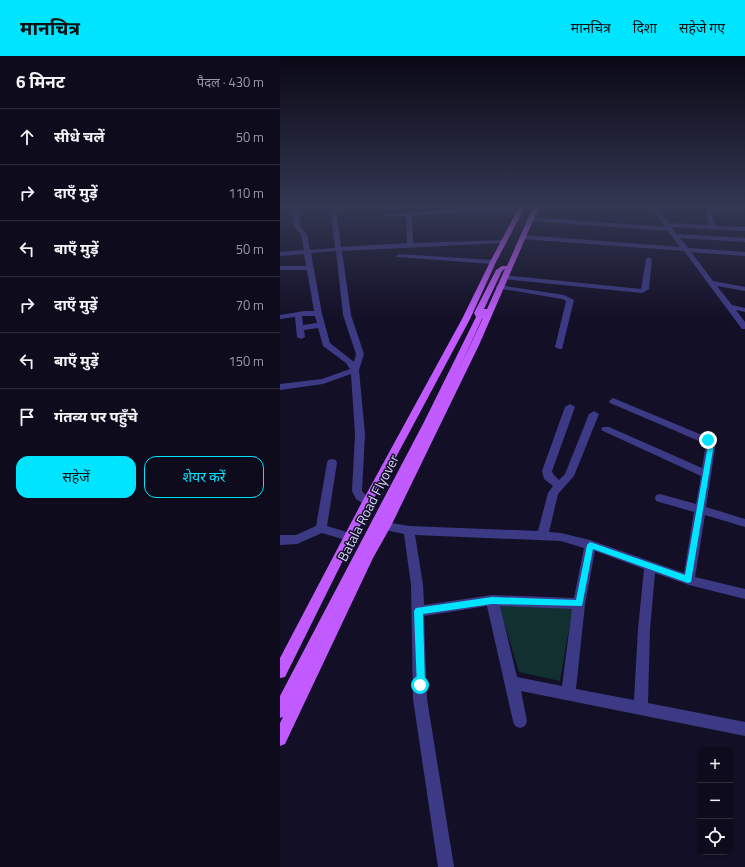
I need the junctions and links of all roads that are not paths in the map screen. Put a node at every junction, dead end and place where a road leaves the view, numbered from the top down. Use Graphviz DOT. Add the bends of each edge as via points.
graph roads {
  1 [pos="306,245"];
  2 [pos="338,245"];
  3 [pos="410,245"];
  4 [pos="414,245"];
  5 [pos="502,245"];
  6 [pos="514,245"];
  7 [pos="518,245"];
  8 [pos="621,245"];
  9 [pos="682,245"];
  10 [pos="338,249"];
  11 [pos="686,250"];
  12 [pos="307,252"];
  13 [pos="280,254"];
  14 [pos="745,254"];
  15 [pos="400,256"];
  16 [pos="649,259"];
  17 [pos="493,262"];
  18 [pos="280,268"];
  19 [pos="310,268"];
  20 [pos="504,277"];
  21 [pos="712,284"];
  22 [pos="500,287"];
  23 [pos="745,289"];
  24 [pos="730,307"];
  25 [pos="745,310"];
  26 [pos="298,314"];
  27 [pos="318,314"];
  28 [pos="280,317"];
  29 [pos="321,325"];
  30 [pos="745,327"];
  31 [pos="300,328"];
  32 [pos="301,337"];
  33 [pos="559,347"];
  34 [pos="355,370"];
  35 [pos="280,387"];
  36 [pos="613,401"];
  37 [pos="570,407"];
  38 [pos="594,414"];
  39 [pos="606,429"];
  40 [pos="332,463"];
  41 [pos="706,474"];
  42 [pos="559,486"];
  43 [pos="660,498"];
  44 [pos="367,502"];
  45 [pos="700,511"];
  46 [pos="745,523"];
  47 [pos="385,526"];
  48 [pos="321,529"];
  49 [pos="409,530"];
  50 [pos="543,535"];
  51 [pos="349,537"];
  52 [pos="280,540"];
  53 [pos="590,545"];
  54 [pos="650,566"];
  55 [pos="688,580"];
  56 [pos="745,594"];
  57 [pos="492,600"];
  58 [pos="579,604"];
  59 [pos="418,611"];
  60 [pos="280,672"];
  61 [pos="512,682"];
  62 [pos="568,694"];
  63 [pos="641,708"];
  64 [pos="280,711"];
  65 [pos="520,721"];
  66 [pos="745,729"];
  67 [pos="280,739"];
  68 [pos="446,867"];
  1 -- 12 [label="street"];
  2 -- 10 [label="street"];
  3 -- 4 [label="street"];
  3 -- 10 [label="street"];
  5 -- 17 [label="main road"];
  6 -- 64 [label="main road, Batala Road Flyover" via="484,314 479,318"];
  7 -- 20 [label="main road"];
  8 -- 11 [label="street"];
  9 -- 11 [label="street"];
  10 -- 12 [label="street"];
  10 -- 34 [label="street" via="347,315 360,354"];
  11 -- 14 [label="street"];
  11 -- 21 [label="street"];
  12 -- 13 [label="street"];
  12 -- 19 [label="street"];
  15 -- 17 [label="street"];
  16 -- 20 [label="street" via="645,289 642,291"];
  17 -- 44 [label="main road" via="466,318"];
  18 -- 19 [label="street"];
  19 -- 27 [label="street"];
  20 -- 22 [label="main road"];
  21 -- 23 [label="street"];
  21 -- 24 [label="street"];
  22 -- 33 [label="street" via="570,300"];
  22 -- 47 [label="main road" via="475,345"];
  24 -- 25 [label="street"];
  24 -- 30 [label="street"];
  26 -- 27 [label="street"];
  26 -- 28 [label="street"];
  26 -- 31 [label="street"];
  27 -- 29 [label="street"];
  29 -- 31 [label="street"];
  29 -- 34 [label="street" via="328,346 349,361"];
  31 -- 32 [label="street"];
  34 -- 35 [label="street" via="320,381"];
  34 -- 44 [label="street" via="360,434 356,491"];
  36 -- 41 [label="street" via="711,442"];
  37 -- 42 [label="street" via="547,471 551,480"];
  38 -- 42 [label="street" via="569,476"];
  39 -- 41 [label="street"];
  40 -- 48 [label="street"];
  41 -- 45 [label="street"];
  42 -- 50 [label="street" via="553,493"];
  43 -- 45 [label="street"];
  44 -- 51 [label="main road"];
  45 -- 46 [label="street"];
  45 -- 55 [label="street"];
  47 -- 49 [label="street"];
  47 -- 67 [label="main road"];
  48 -- 51 [label="street"];
  48 -- 52 [label="street" via="298,539"];
  49 -- 50 [label="street"];
  49 -- 59 [label="street"];
  50 -- 53 [label="street"];
  51 -- 60 [label="main road"];
  53 -- 54 [label="street"];
  53 -- 58 [label="street"];
  54 -- 55 [label="street"];
  54 -- 63 [label="street" via="644,629"];
  55 -- 56 [label="street"];
  57 -- 58 [label="street"];
  57 -- 59 [label="street"];
  57 -- 61 [label="street"];
  58 -- 62 [label="street"];
  59 -- 68 [label="street" via="420,699"];
  61 -- 62 [label="street" via="521,686"];
  61 -- 65 [label="street"];
  62 -- 63 [label="street"];
  63 -- 66 [label="street"];
}
